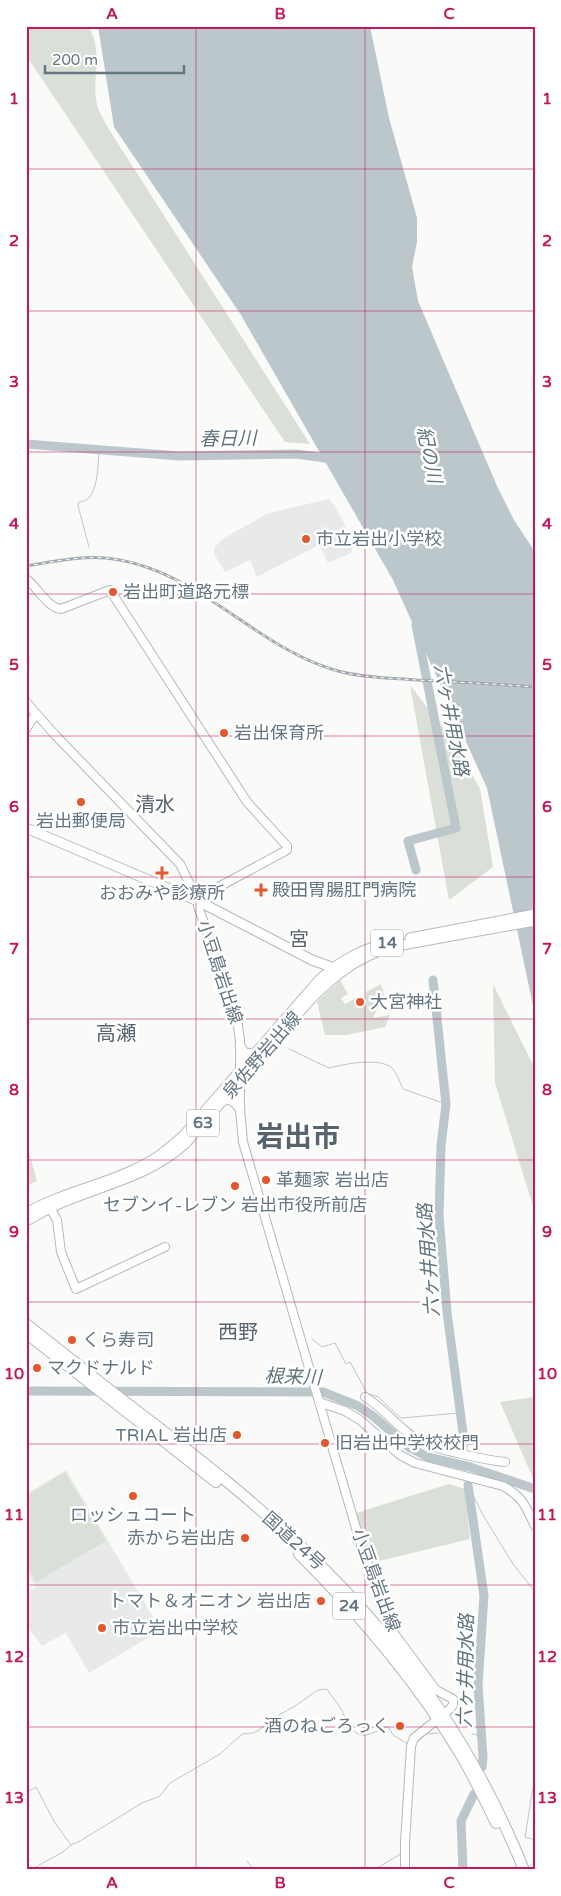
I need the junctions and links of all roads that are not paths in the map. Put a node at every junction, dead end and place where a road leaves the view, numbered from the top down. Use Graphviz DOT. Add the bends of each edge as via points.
graph roads {
  1 [pos="26,579"];
  2 [pos="26,702"];
  3 [pos="36,714"];
  4 [pos="26,729"];
  5 [pos="26,828"];
  6 [pos="198,901"];
  7 [pos="535,914"];
  8 [pos="535,921"];
  9 [pos="446,934"];
  10 [pos="338,969"];
  11 [pos="240,1046"];
  12 [pos="255,1053"];
  13 [pos="239,1076"];
  14 [pos="222,1102"];
  15 [pos="240,1110"];
  16 [pos="48,1205"];
  17 [pos="26,1213"];
  18 [pos="26,1221"];
  19 [pos="165,1247"];
  20 [pos="26,1324"];
  21 [pos="26,1333"];
  22 [pos="100,1387"];
  23 [pos="365,1397"];
  24 [pos="319,1399"];
  25 [pos="505,1462"];
  26 [pos="535,1526"];
  27 [pos="439,1717"];
  28 [pos="405,1870"];
  29 [pos="518,1870"];
  30 [pos="524,1870"];
  1 -- 6 [label="main road, 小豆島岩出線" via="61,609 110,590 248,802 287,846 287,850"];
  2 -- 3 [label="main road"];
  3 -- 4 [label="main road"];
  3 -- 6 [label="main road" via="180,864"];
  5 -- 6 [label="main road"];
  6 -- 10 [label="main road" via="312,960"];
  6 -- 11 [label="main road, 小豆島岩出線" via="237,1018"];
  7 -- 9 [label="main road, 14"];
  8 -- 9 [label="main road, 14"];
  9 -- 10 [label="main road, 14" via="383,943 362,950"];
  10 -- 12 [label="main road, 泉佐野岩出線 / 63" via="289,1012"];
  10 -- 13 [label="main road, 泉佐野岩出線 / 63"];
  11 -- 12 [label="main road" via="245,1054"];
  11 -- 13 [label="main road, 小豆島岩出線"];
  12 -- 13 [label="main road, 泉佐野岩出線 / 63"];
  13 -- 14 [label="main road, 泉佐野岩出線 / 63"];
  13 -- 15 [label="main road, 小豆島岩出線"];
  13 -- 16 [label="main road, 泉佐野岩出線 / 63" via="184,1136 159,1156"];
  14 -- 15 [label="main road" via="230,1099"];
  14 -- 16 [label="main road, 泉佐野岩出線 / 63" via="185,1144 163,1162 132,1178"];
  15 -- 24 [label="main road, 小豆島岩出線" via="242,1142"];
  16 -- 17 [label="main road, 泉佐野岩出線 / 63"];
  16 -- 18 [label="main road, 泉佐野岩出線 / 63"];
  16 -- 19 [label="main road" via="57,1220 61,1252 76,1289"];
  20 -- 22 [label="highway, 国道24号 / 24"];
  21 -- 22 [label="highway, 国道24号 / 24"];
  22 -- 27 [label="highway, 国道24号 / 24" via="111,1400 296,1550 374,1634"];
  22 -- 27 [label="highway, 国道24号 / 24" via="168,1433 329,1573 412,1671"];
  23 -- 25 [label="main road" via="424,1443"];
  24 -- 26 [label="main road" via="360,1420 400,1455 415,1463 503,1486 516,1493"];
  24 -- 27 [label="main road, 小豆島岩出線" via="361,1545 390,1628 436,1690 453,1699 453,1704"];
  27 -- 28 [label="main road, 小豆島岩出線" via="414,1738 411,1746"];
  27 -- 29 [label="highway, 国道24号 / 24"];
  27 -- 30 [label="highway, 国道24号 / 24" via="464,1748"];
}
